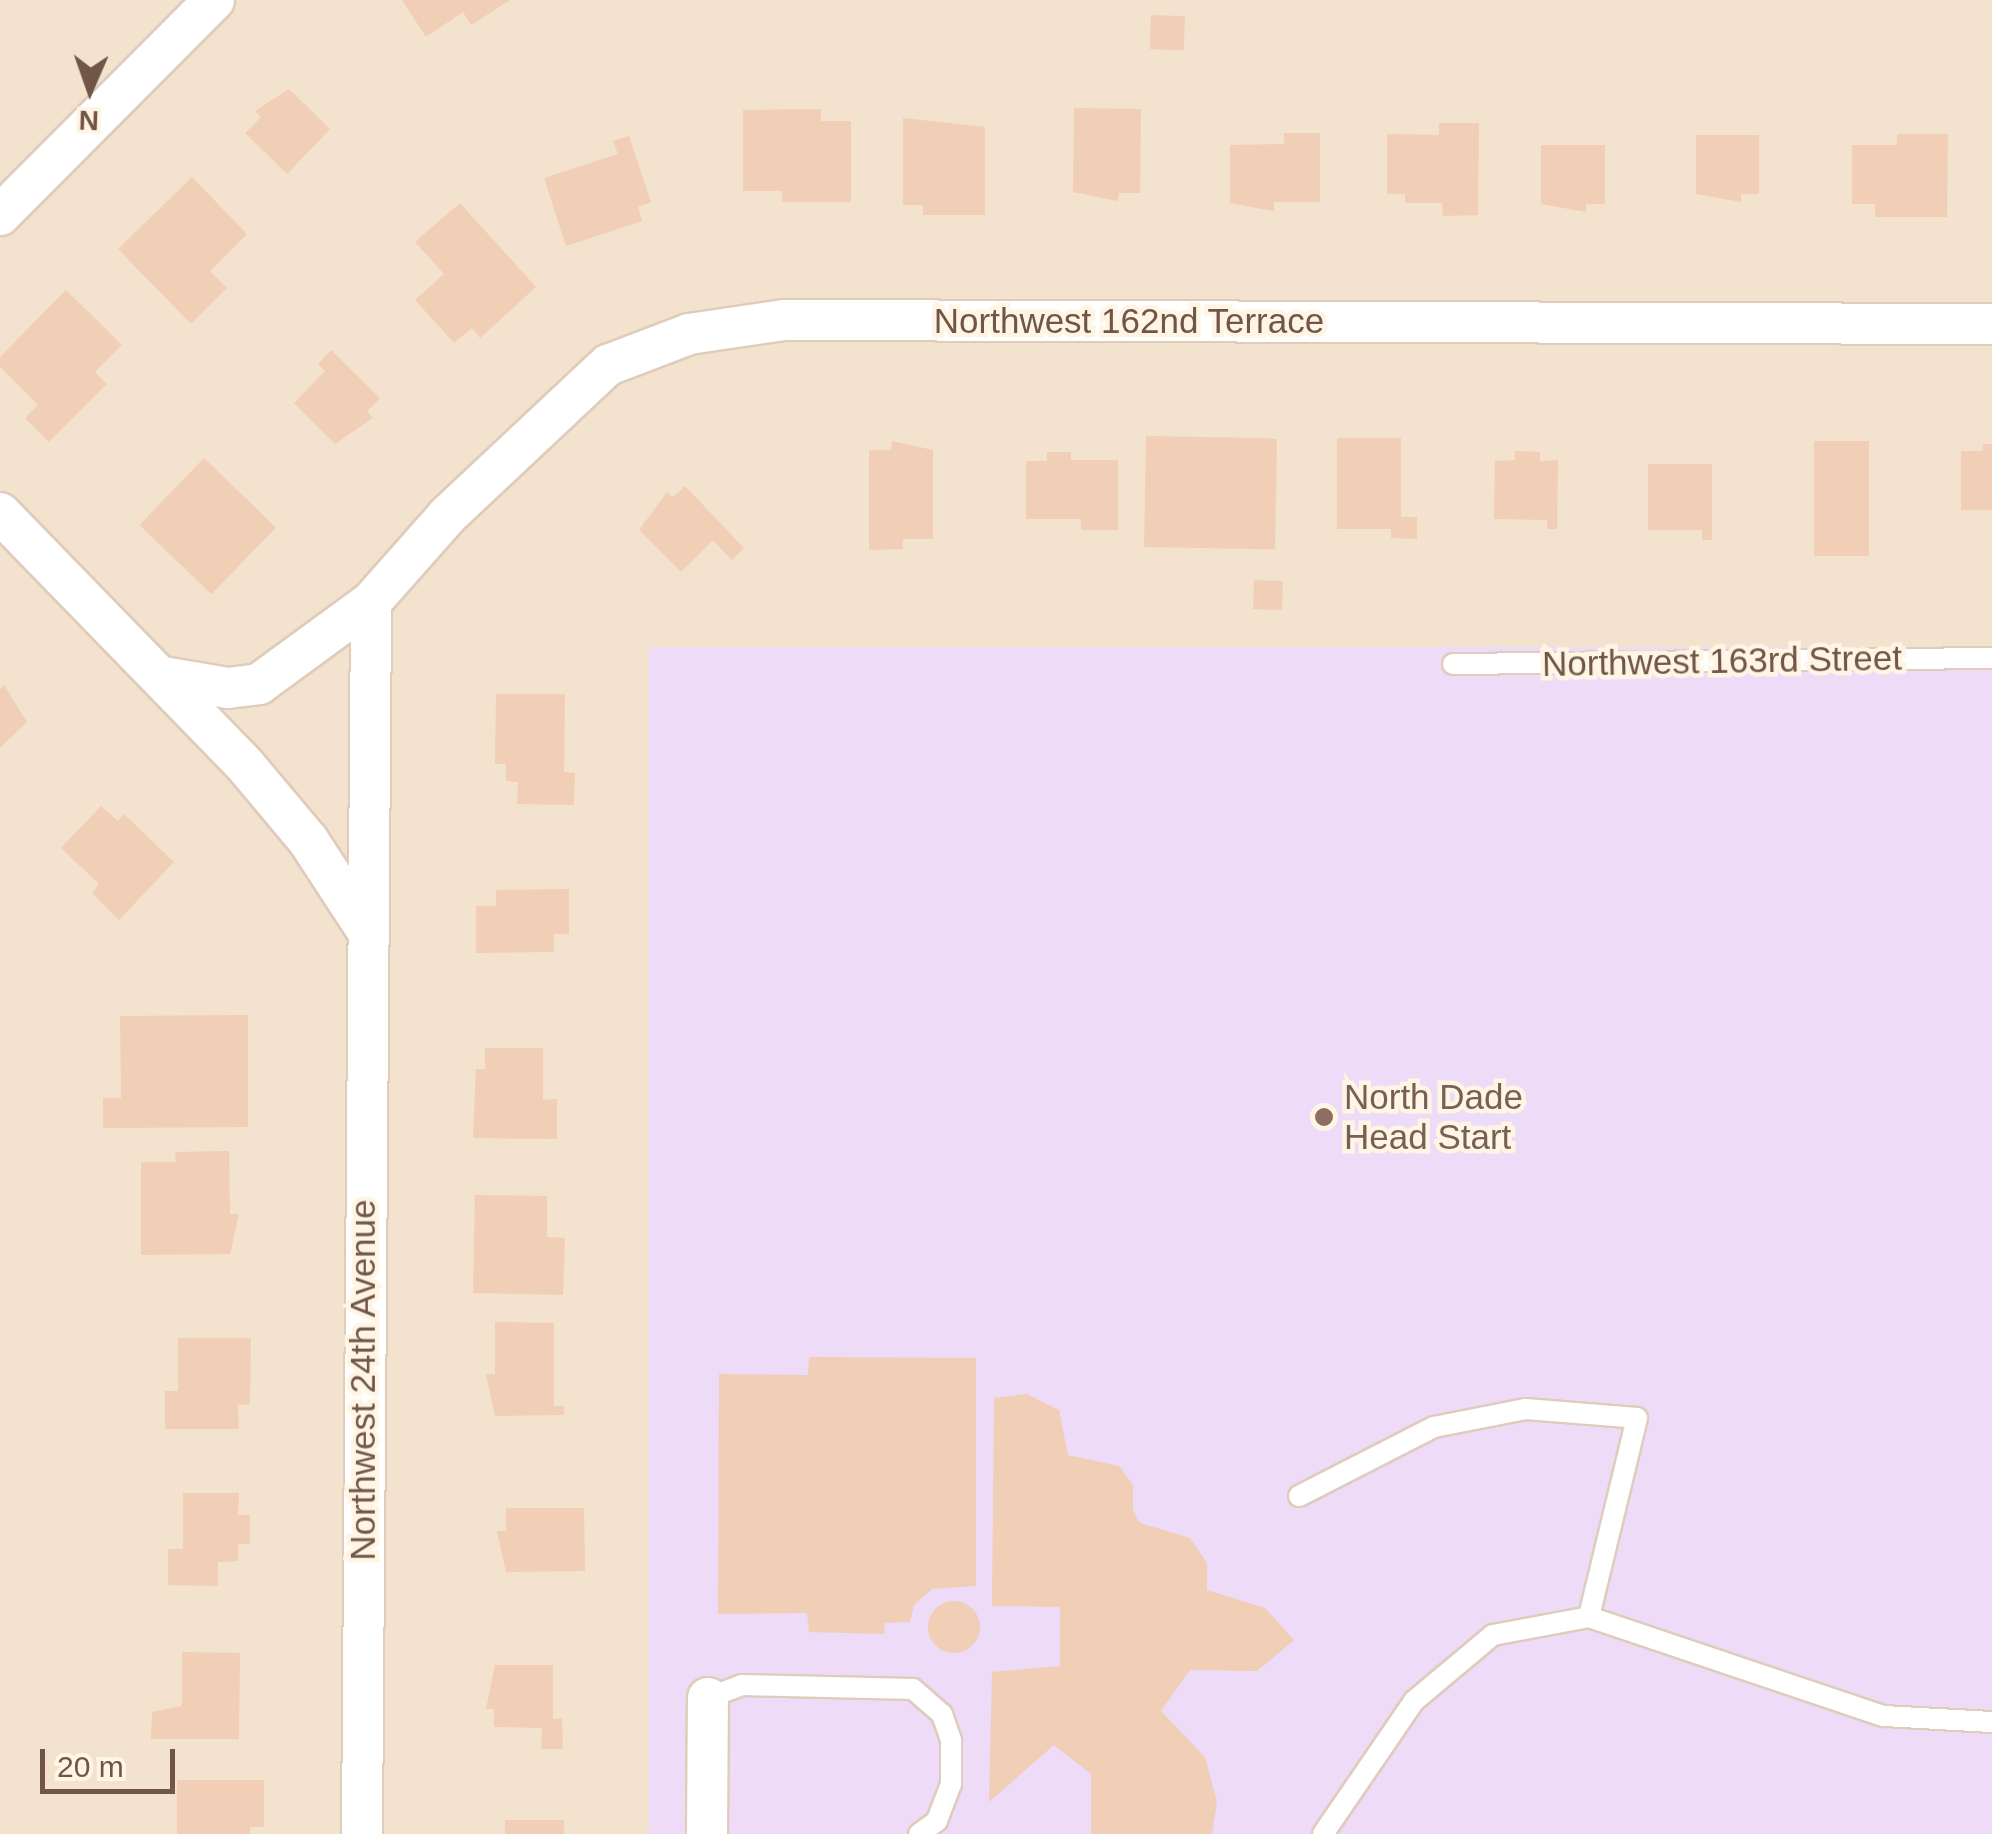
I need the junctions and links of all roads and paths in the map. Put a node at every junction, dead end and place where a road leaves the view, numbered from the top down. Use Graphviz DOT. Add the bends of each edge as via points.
graph roads {
  1 [pos="214,0"];
  2 [pos="0,215"];
  3 [pos="1992,324"];
  4 [pos="0,513"];
  5 [pos="371,602"];
  6 [pos="299,654"];
  7 [pos="1992,658"];
  8 [pos="1453,664"];
  9 [pos="163,677"];
  10 [pos="258,684"];
  11 [pos="370,686"];
  12 [pos="245,765"];
  13 [pos="372,826"];
  14 [pos="308,840"];
  15 [pos="364,926"];
  16 [pos="1299,1496"];
  17 [pos="1589,1617"];
  18 [pos="708,1698"];
  19 [pos="1992,1722"];
  20 [pos="362,1834"];
  21 [pos="707,1834"];
  22 [pos="920,1834"];
  23 [pos="1324,1834"];
  1 -- 2 [label="street"];
  3 -- 5 [label="street, Northwest 162nd Terrace" via="784,320 689,334 608,365 447,516"];
  4 -- 9 [label="street"];
  5 -- 6 [label="street, Northwest 162nd Terrace"];
  5 -- 11 [label="street"];
  6 -- 10 [label="street, Northwest 162nd Terrace"];
  6 -- 11 [label="street" via="336,658"];
  7 -- 8 [label="lane, Northwest 163rd Street"];
  9 -- 10 [label="street" via="228,688"];
  9 -- 12 [label="street"];
  10 -- 12 [label="street" via="245,715"];
  11 -- 13 [label="street"];
  12 -- 14 [label="street"];
  13 -- 14 [label="street" via="338,842"];
  13 -- 15 [label="street"];
  14 -- 15 [label="street"];
  15 -- 20 [label="street, Northwest 24th Avenue"];
  16 -- 17 [label="lane" via="1434,1428 1526,1410 1638,1418"];
  17 -- 19 [label="lane" via="1884,1716"];
  17 -- 23 [label="lane" via="1493,1635 1414,1701"];
  18 -- 21 [label="street"];
  18 -- 22 [label="lane" via="742,1685 914,1689 942,1714 951,1740 951,1784 937,1821"];
}
